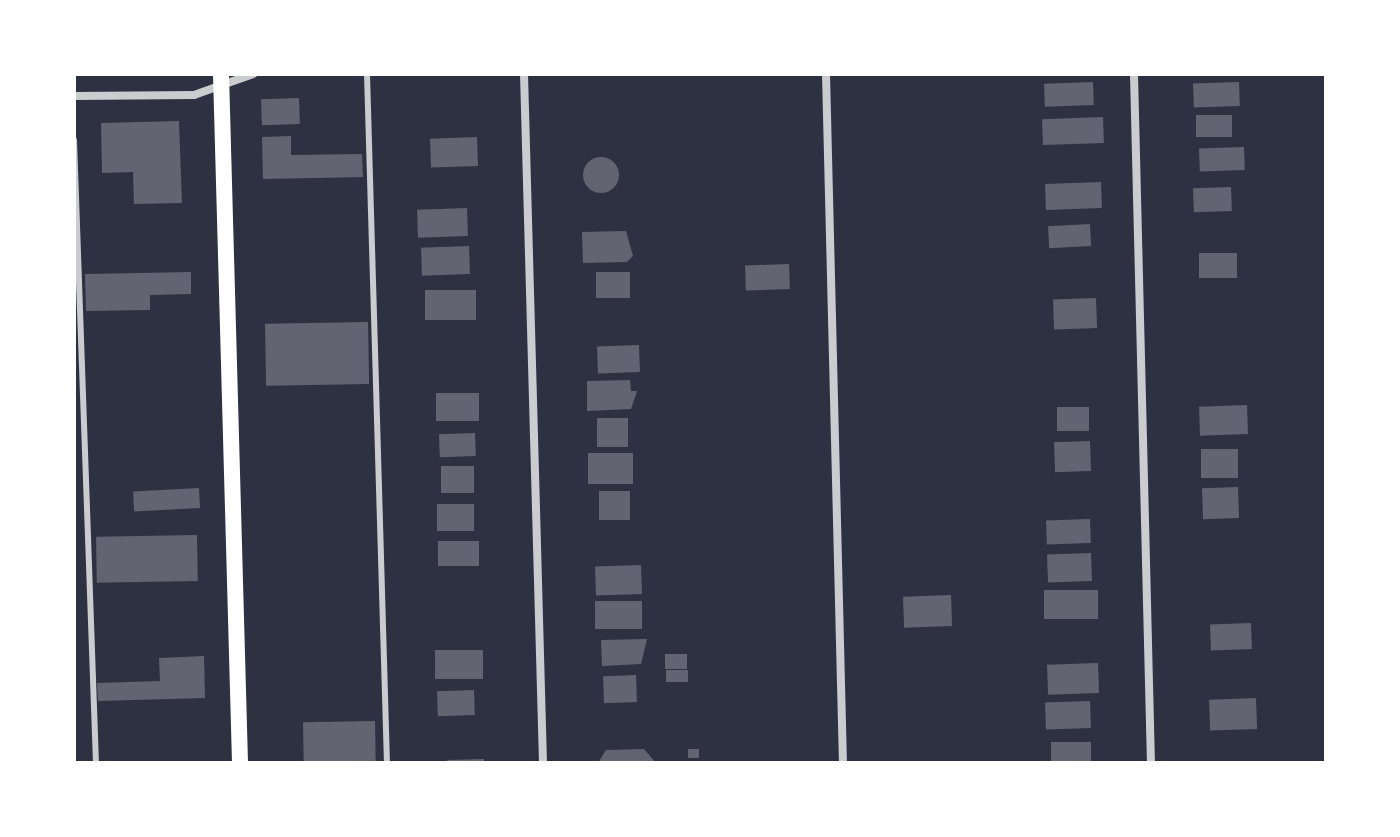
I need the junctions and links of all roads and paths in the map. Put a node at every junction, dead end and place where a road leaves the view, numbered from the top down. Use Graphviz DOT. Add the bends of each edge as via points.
graph roads {
  1 [pos="253,74"];
  2 [pos="367,74"];
  3 [pos="524,74"];
  4 [pos="826,74"];
  5 [pos="1134,74"];
  6 [pos="221,80"];
  7 [pos="74,96"];
  8 [pos="74,140"];
  9 [pos="96,763"];
  10 [pos="240,763"];
  11 [pos="387,763"];
  12 [pos="543,763"];
  13 [pos="843,763"];
  14 [pos="1151,763"];
  1 -- 6 [label="street"];
  2 -- 11 [label="lane"];
  3 -- 12 [label="street"];
  4 -- 13 [label="street"];
  5 -- 14 [label="street"];
  6 -- 7 [label="street" via="194,95"];
  6 -- 10 [label="main road"];
  8 -- 9 [label="lane"];
}
